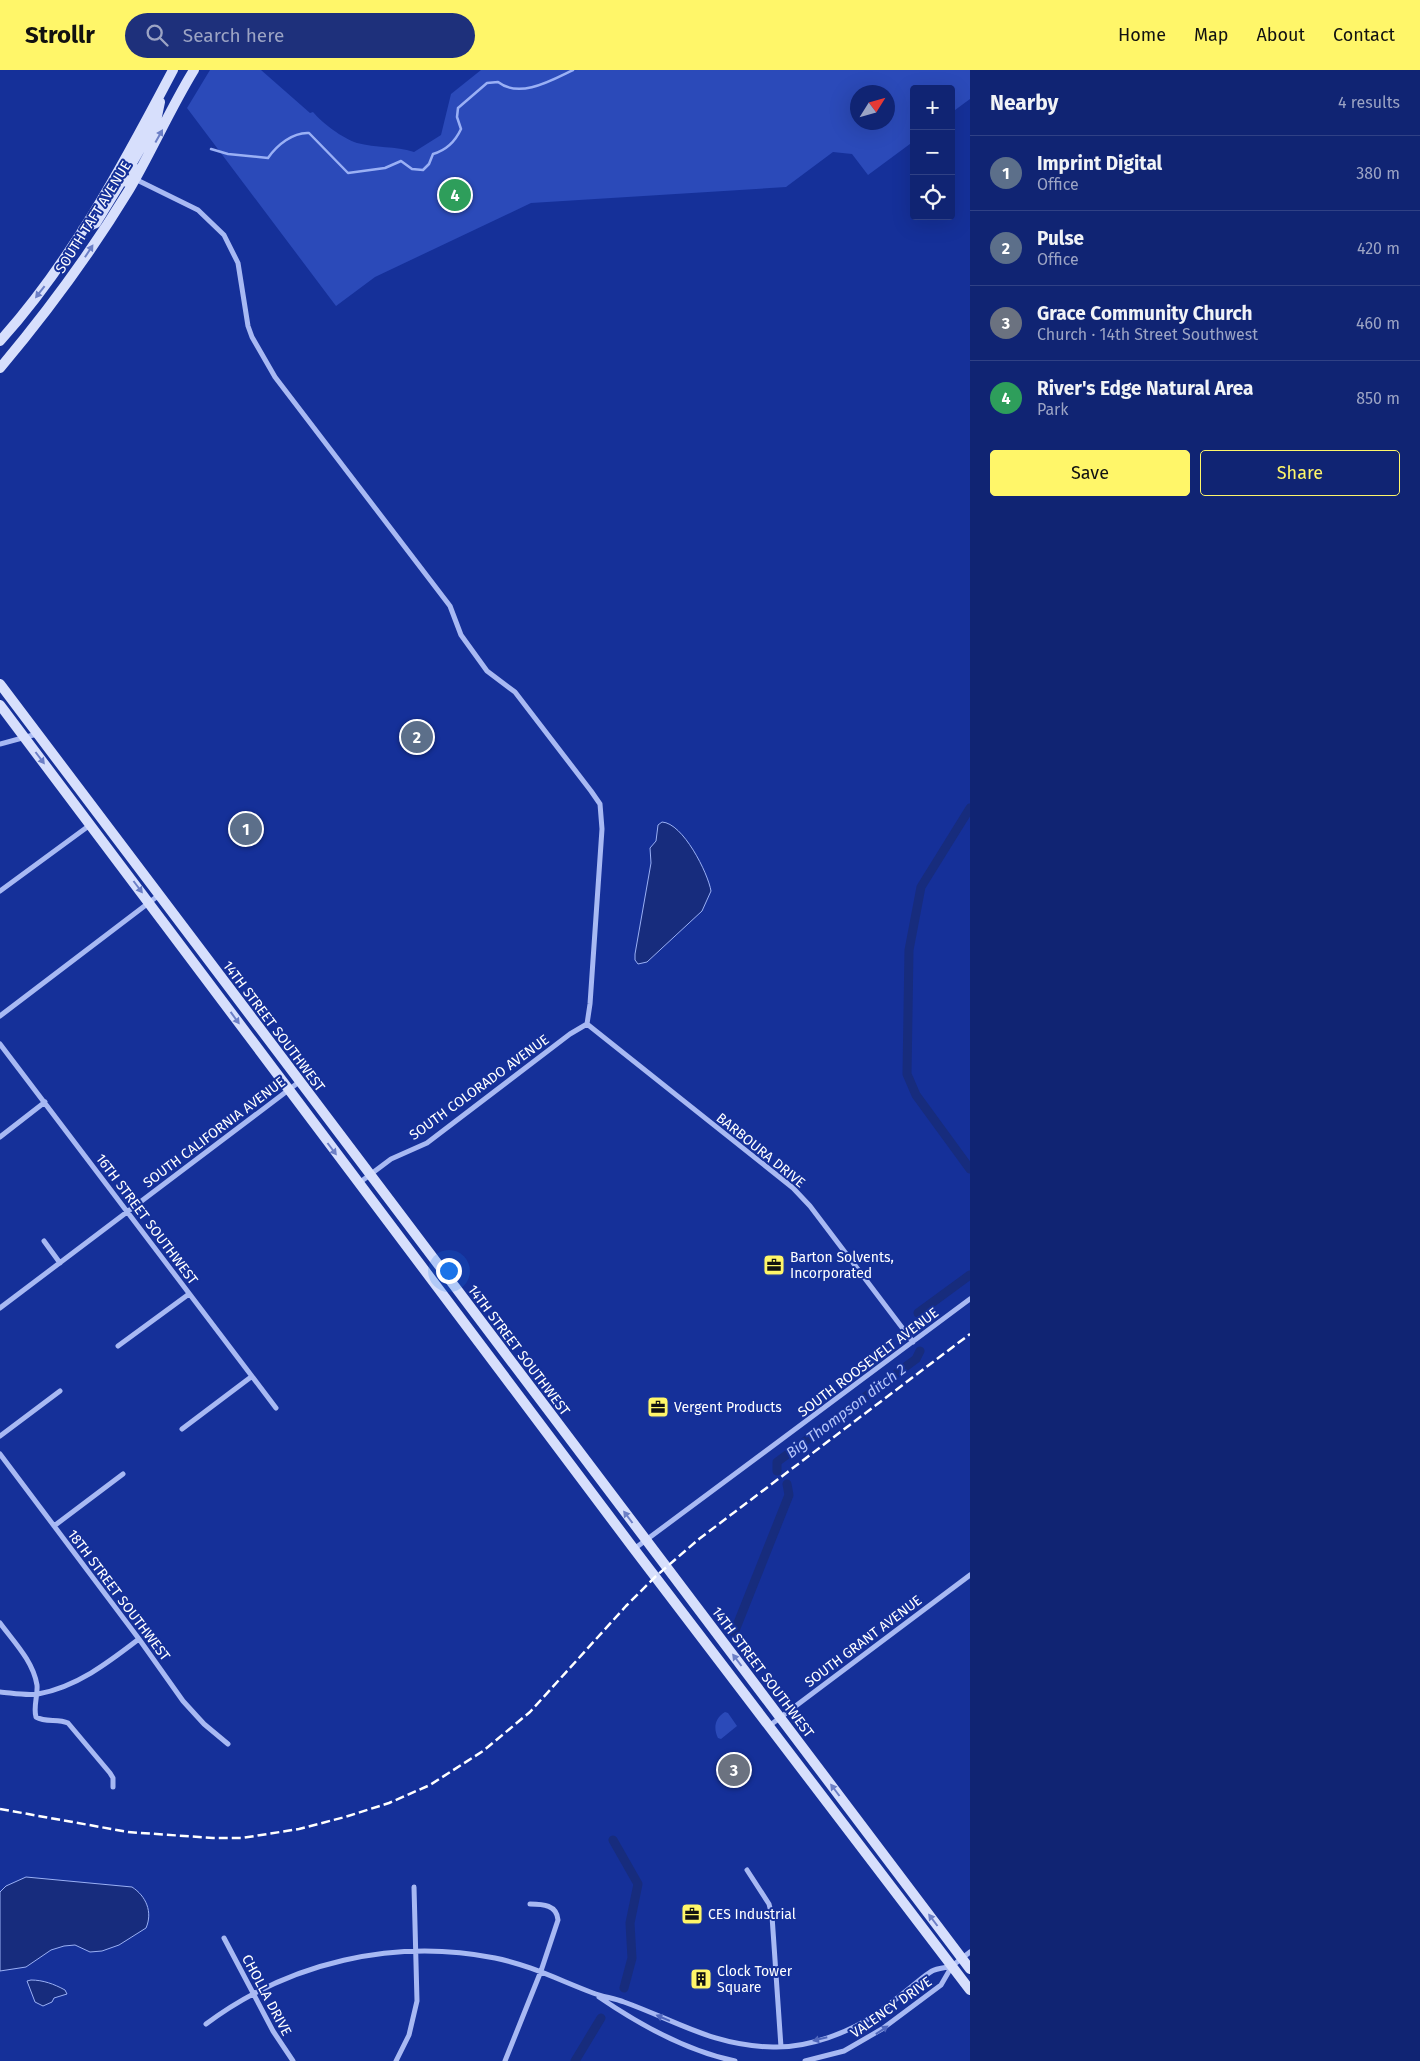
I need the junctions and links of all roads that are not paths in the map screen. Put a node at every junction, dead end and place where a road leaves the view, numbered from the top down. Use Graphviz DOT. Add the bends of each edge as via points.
graph roads {
  1 [pos="173,70"];
  2 [pos="194,70"];
  3 [pos="162,90"];
  4 [pos="135,179"];
  5 [pos="82,229"];
  6 [pos="0,341"];
  7 [pos="0,368"];
  8 [pos="0,684"];
  9 [pos="0,705"];
  10 [pos="37,734"];
  11 [pos="25,738"];
  12 [pos="0,744"];
  13 [pos="90,824"];
  14 [pos="0,891"];
  15 [pos="159,895"];
  16 [pos="150,902"];
  17 [pos="0,1016"];
  18 [pos="587,1024"];
  19 [pos="0,1044"];
  20 [pos="299,1082"];
  21 [pos="288,1090"];
  22 [pos="45,1102"];
  23 [pos="0,1137"];
  24 [pos="370,1176"];
  25 [pos="358,1184"];
  26 [pos="128,1212"];
  27 [pos="44,1241"];
  28 [pos="60,1263"];
  29 [pos="189,1294"];
  30 [pos="970,1300"];
  31 [pos="0,1308"];
  32 [pos="913,1342"];
  33 [pos="118,1346"];
  34 [pos="251,1377"];
  35 [pos="60,1391"];
  36 [pos="276,1408"];
  37 [pos="182,1429"];
  38 [pos="0,1436"];
  39 [pos="0,1454"];
  40 [pos="123,1474"];
  41 [pos="54,1526"];
  42 [pos="646,1541"];
  43 [pos="634,1549"];
  44 [pos="970,1575"];
  45 [pos="0,1623"];
  46 [pos="139,1639"];
  47 [pos="0,1692"];
  48 [pos="38,1694"];
  49 [pos="780,1717"];
  50 [pos="769,1726"];
  51 [pos="228,1744"];
  52 [pos="113,1787"];
  53 [pos="747,1870"];
  54 [pos="414,1887"];
  55 [pos="530,1904"];
  56 [pos="224,1938"];
  57 [pos="415,1951"];
  58 [pos="968,1954"];
  59 [pos="952,1966"];
  60 [pos="970,1969"];
  61 [pos="541,1971"];
  62 [pos="970,1990"];
  63 [pos="253,1993"];
  64 [pos="595,1994"];
  65 [pos="206,2024"];
  66 [pos="781,2047"];
  67 [pos="293,2061"];
  68 [pos="396,2061"];
  69 [pos="505,2061"];
  70 [pos="735,2061"];
  71 [pos="805,2061"];
  1 -- 3 [label="main road, SOUTH TAFT AVENUE"];
  4 -- 2 [label="main road, SOUTH TAFT AVENUE, one-way"];
  3 -- 4 [label="main road" via="156,121 132,163"];
  3 -- 5 [label="main road, SOUTH TAFT AVENUE" via="137,140"];
  4 -- 5 [label="main road" via="121,182 96,223"];
  7 -- 4 [label="main road, SOUTH TAFT AVENUE, one-way" via="60,296"];
  4 -- 18 [label="street" via="198,210 224,235 238,263 248,326 275,377 450,606 461,635 488,671 515,692 600,804 602,829"];
  5 -- 6 [label="main road, SOUTH TAFT AVENUE, one-way" via="50,279"];
  8 -- 10 [label="main road, 14TH STREET SOUTHWEST"];
  9 -- 11 [label="main road, 14TH STREET SOUTHWEST"];
  10 -- 11 [label="street"];
  10 -- 15 [label="main road, 14TH STREET SOUTHWEST"];
  11 -- 12 [label="street"];
  11 -- 13 [label="main road, 14TH STREET SOUTHWEST, one-way"];
  13 -- 14 [label="street"];
  13 -- 16 [label="main road, 14TH STREET SOUTHWEST, one-way"];
  15 -- 16 [label="street"];
  15 -- 20 [label="main road, 14TH STREET SOUTHWEST"];
  16 -- 17 [label="street"];
  16 -- 21 [label="main road, 14TH STREET SOUTHWEST, one-way"];
  18 -- 24 [label="street, SOUTH COLORADO AVENUE" via="427,1143 392,1159"];
  18 -- 32 [label="street, BARBOURA DRIVE" via="793,1188"];
  19 -- 22 [label="street, 16TH STREET SOUTHWEST"];
  20 -- 21 [label="street, SOUTH CALIFORNIA AVENUE"];
  20 -- 24 [label="main road, 14TH STREET SOUTHWEST"];
  21 -- 25 [label="main road, 14TH STREET SOUTHWEST, one-way"];
  21 -- 26 [label="street, SOUTH CALIFORNIA AVENUE"];
  22 -- 23 [label="street"];
  22 -- 26 [label="street, 16TH STREET SOUTHWEST"];
  24 -- 25 [label="street, SOUTH COLORADO AVENUE"];
  42 -- 24 [label="main road, 14TH STREET SOUTHWEST, one-way"];
  25 -- 43 [label="main road, 14TH STREET SOUTHWEST"];
  26 -- 28 [label="street, SOUTH CALIFORNIA AVENUE"];
  26 -- 29 [label="street, 16TH STREET SOUTHWEST"];
  27 -- 28 [label="street"];
  28 -- 31 [label="street, SOUTH CALIFORNIA AVENUE"];
  29 -- 33 [label="street"];
  29 -- 34 [label="street, 16TH STREET SOUTHWEST"];
  30 -- 32 [label="street, SOUTH ROOSEVELT AVENUE"];
  32 -- 42 [label="street, SOUTH ROOSEVELT AVENUE"];
  34 -- 36 [label="street, 16TH STREET SOUTHWEST"];
  34 -- 37 [label="street"];
  35 -- 38 [label="street"];
  39 -- 41 [label="street, 18TH STREET SOUTHWEST"];
  40 -- 41 [label="street"];
  41 -- 46 [label="street, 18TH STREET SOUTHWEST"];
  42 -- 43 [label="street, SOUTH ROOSEVELT AVENUE"];
  49 -- 42 [label="main road, 14TH STREET SOUTHWEST, one-way"];
  43 -- 50 [label="main road, 14TH STREET SOUTHWEST"];
  44 -- 49 [label="street, SOUTH GRANT AVENUE"];
  45 -- 48 [label="street" via="32,1669"];
  46 -- 48 [label="street" via="85,1677"];
  46 -- 51 [label="street, 18TH STREET SOUTHWEST" via="183,1701"];
  47 -- 48 [label="street"];
  48 -- 52 [label="street" via="36,1716 42,1720 68,1723 110,1773"];
  49 -- 50 [label="street, SOUTH GRANT AVENUE"];
  58 -- 49 [label="main road, 14TH STREET SOUTHWEST, one-way"];
  50 -- 59 [label="main road, 14TH STREET SOUTHWEST"];
  53 -- 66 [label="street" via="769,1904 772,1916"];
  54 -- 57 [label="street"];
  55 -- 61 [label="street" via="548,1906 558,1913 557,1928"];
  56 -- 63 [label="street, CHOLLA DRIVE"];
  57 -- 61 [label="street, VALENCY DRIVE" via="486,1956"];
  57 -- 63 [label="street, VALENCY DRIVE" via="333,1962"];
  57 -- 68 [label="street" via="417,1992 414,2020"];
  58 -- 59 [label="street"];
  58 -- 60 [label="main road, 14TH STREET SOUTHWEST"];
  59 -- 62 [label="main road, 14TH STREET SOUTHWEST"];
  59 -- 66 [label="street, VALENCY DRIVE, one-way" via="932,1971 879,2012 841,2034"];
  71 -- 59 [label="street, VALENCY DRIVE, one-way" via="844,2051 875,2034 940,1986"];
  61 -- 64 [label="street, VALENCY DRIVE"];
  61 -- 69 [label="street"];
  63 -- 65 [label="street, VALENCY DRIVE"];
  63 -- 67 [label="street, CHOLLA DRIVE"];
  66 -- 64 [label="street, VALENCY DRIVE, one-way" via="746,2046 718,2040"];
  64 -- 70 [label="street, VALENCY DRIVE" via="669,2038 704,2053"];
}
